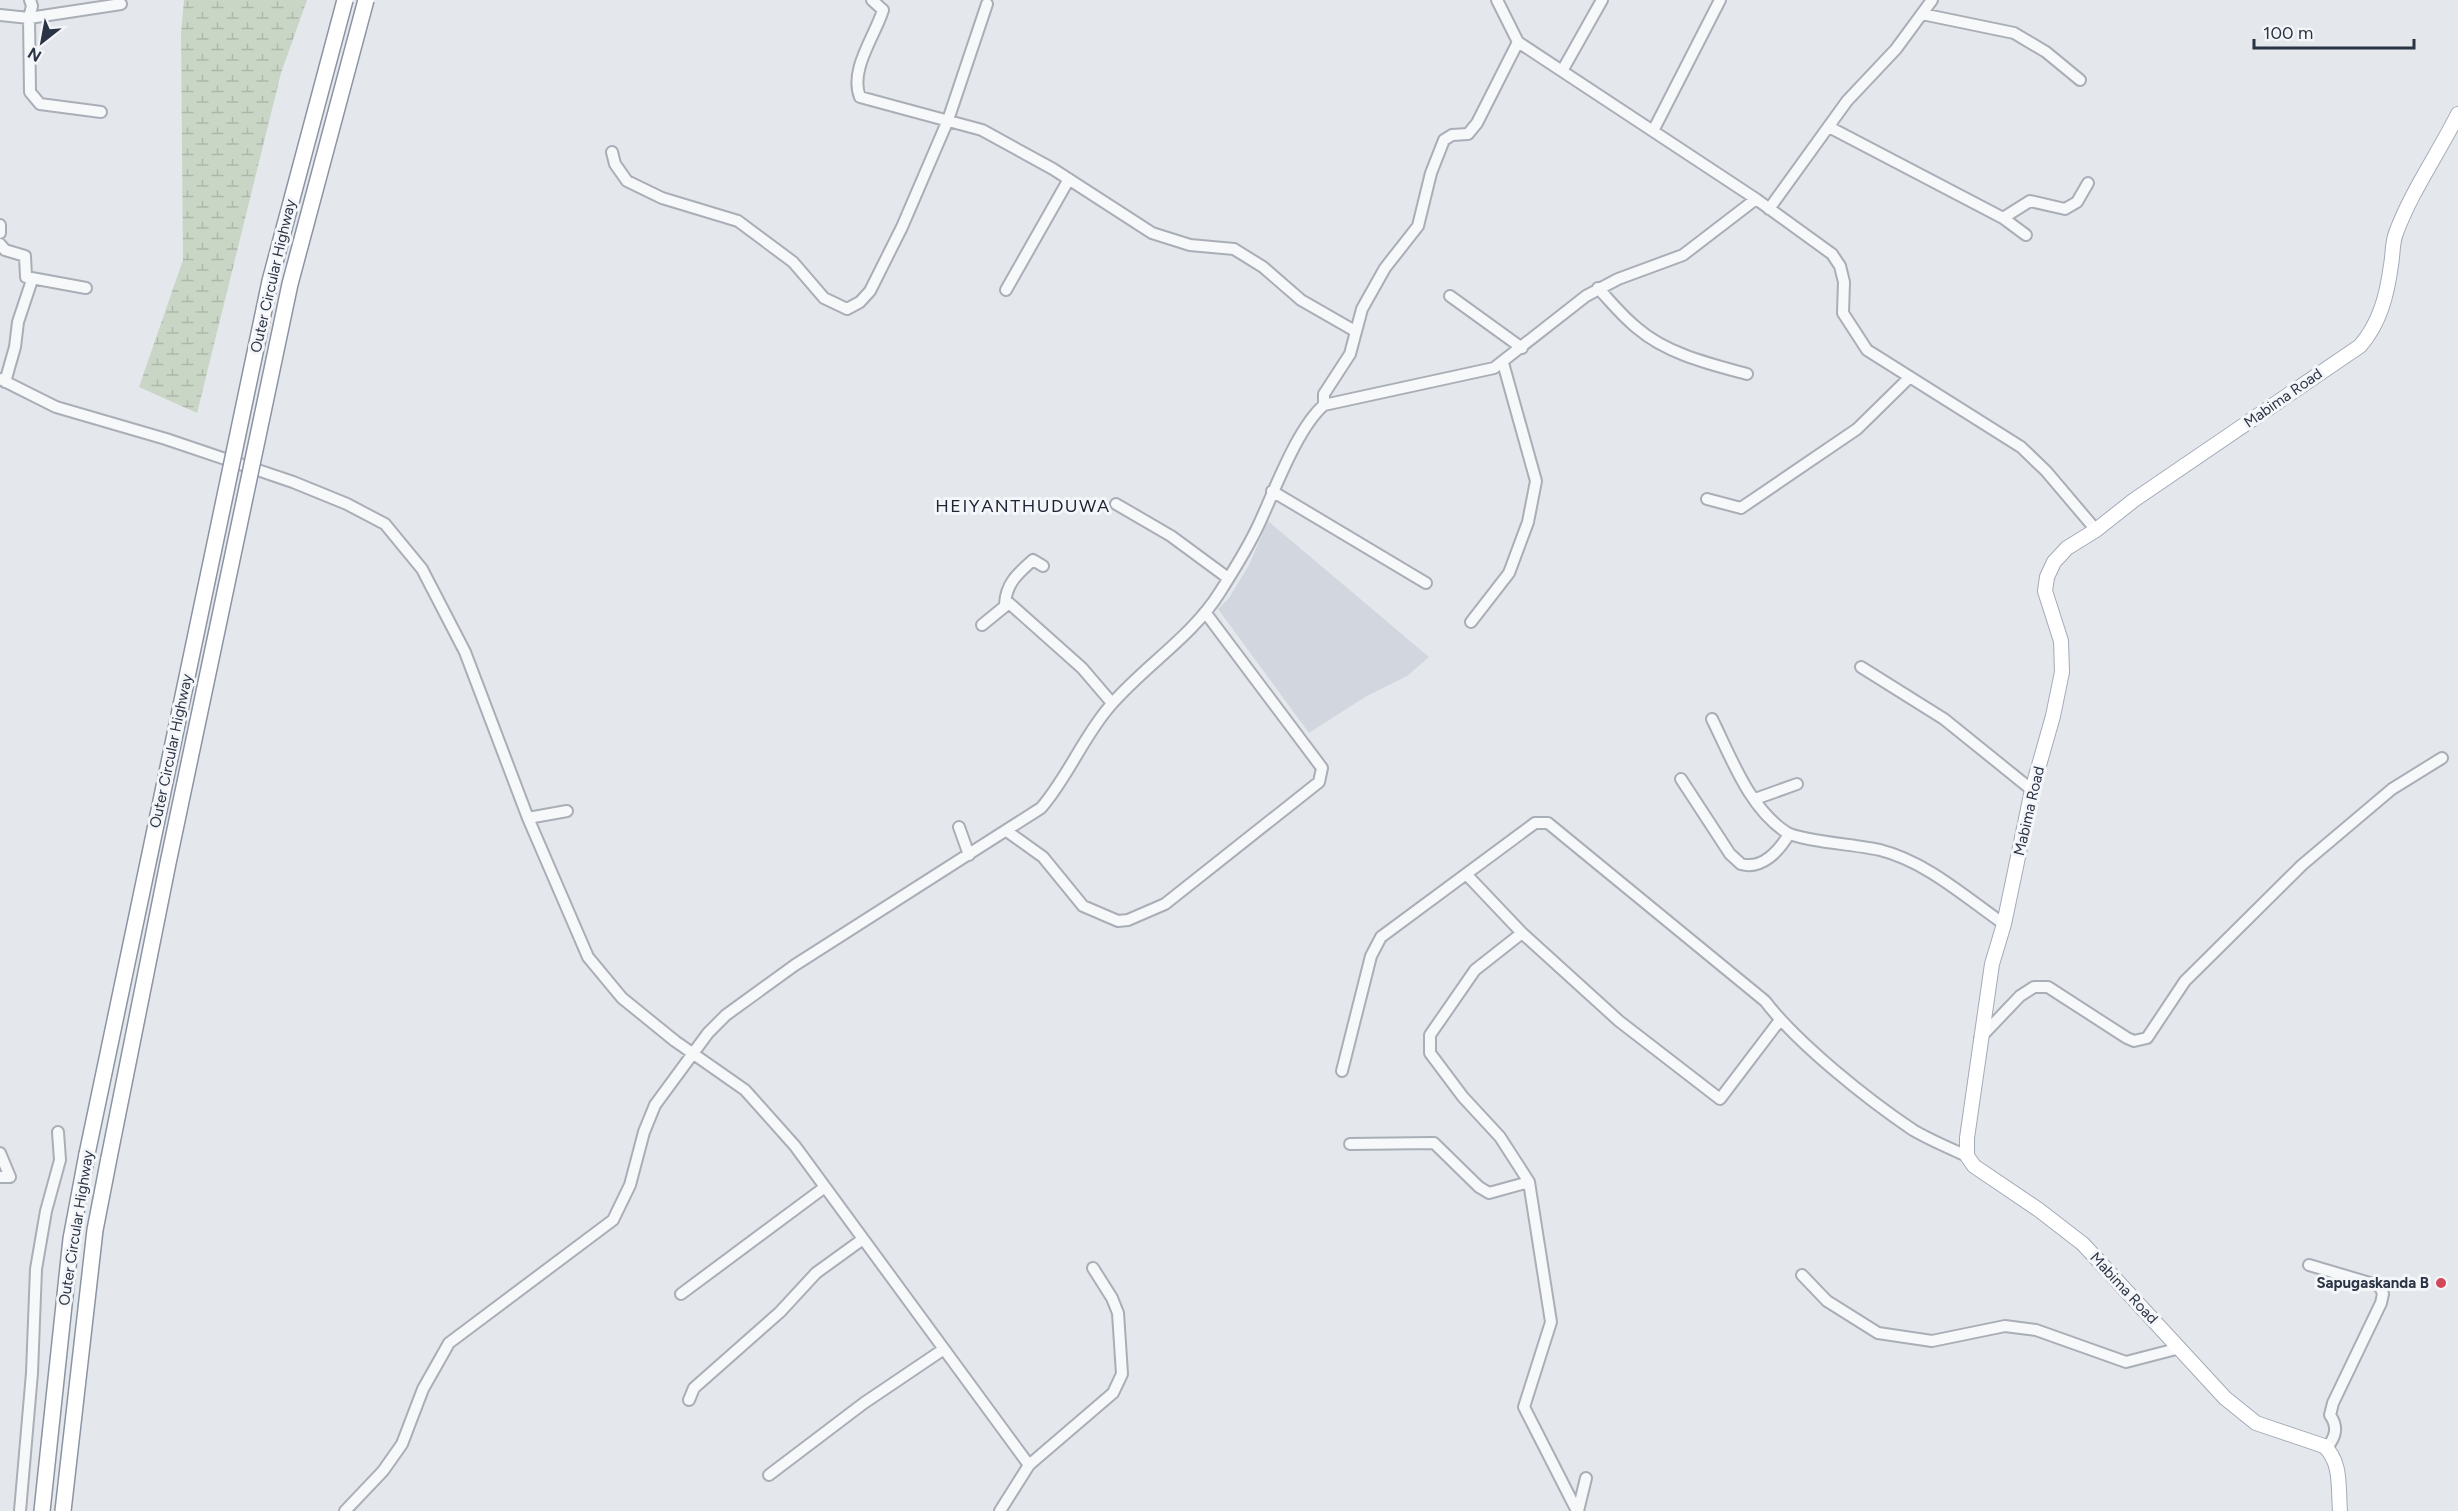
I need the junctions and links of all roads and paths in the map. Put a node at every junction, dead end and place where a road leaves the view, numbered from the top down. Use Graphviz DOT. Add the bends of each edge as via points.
graph roads {
  1 [pos="30,0"];
  2 [pos="345,0"];
  3 [pos="366,0"];
  4 [pos="872,0"];
  5 [pos="1497,0"];
  6 [pos="1602,0"];
  7 [pos="1720,0"];
  8 [pos="1932,0"];
  9 [pos="121,4"];
  10 [pos="987,4"];
  11 [pos="1922,14"];
  12 [pos="0,15"];
  13 [pos="29,18"];
  14 [pos="1518,42"];
  15 [pos="1562,71"];
  16 [pos="2080,80"];
  17 [pos="101,112"];
  18 [pos="2458,114"];
  19 [pos="948,120"];
  20 [pos="1829,127"];
  21 [pos="1653,131"];
  22 [pos="612,152"];
  23 [pos="1069,179"];
  24 [pos="2088,183"];
  25 [pos="1756,200"];
  26 [pos="1768,209"];
  27 [pos="2003,218"];
  28 [pos="0,225"];
  29 [pos="0,233"];
  30 [pos="2026,236"];
  31 [pos="0,244"];
  32 [pos="32,280"];
  33 [pos="86,288"];
  34 [pos="1598,288"];
  35 [pos="1006,290"];
  36 [pos="1450,296"];
  37 [pos="1355,331"];
  38 [pos="1522,348"];
  39 [pos="1503,363"];
  40 [pos="1747,374"];
  41 [pos="1909,378"];
  42 [pos="3,381"];
  43 [pos="1324,405"];
  44 [pos="1272,491"];
  45 [pos="1707,499"];
  46 [pos="1116,504"];
  47 [pos="2096,530"];
  48 [pos="1042,566"];
  49 [pos="1228,579"];
  50 [pos="1426,583"];
  51 [pos="1005,604"];
  52 [pos="1205,612"];
  53 [pos="1471,622"];
  54 [pos="982,625"];
  55 [pos="1861,668"];
  56 [pos="1112,703"];
  57 [pos="1712,719"];
  58 [pos="2442,758"];
  59 [pos="1681,779"];
  60 [pos="1797,784"];
  61 [pos="2032,790"];
  62 [pos="1755,799"];
  63 [pos="567,811"];
  64 [pos="528,818"];
  65 [pos="959,827"];
  66 [pos="1008,832"];
  67 [pos="1789,834"];
  68 [pos="969,855"];
  69 [pos="1466,874"];
  70 [pos="2004,924"];
  71 [pos="1522,933"];
  72 [pos="1780,1020"];
  73 [pos="1980,1038"];
  74 [pos="693,1053"];
  75 [pos="1342,1071"];
  76 [pos="58,1132"];
  77 [pos="1350,1144"];
  78 [pos="0,1153"];
  79 [pos="1967,1156"];
  80 [pos="0,1177"];
  81 [pos="1529,1182"];
  82 [pos="825,1187"];
  83 [pos="863,1239"];
  84 [pos="2309,1265"];
  85 [pos="1093,1268"];
  86 [pos="1802,1275"];
  87 [pos="681,1294"];
  88 [pos="2180,1348"];
  89 [pos="944,1349"];
  90 [pos="689,1400"];
  91 [pos="2327,1448"];
  92 [pos="1029,1465"];
  93 [pos="769,1475"];
  94 [pos="1586,1478"];
  95 [pos="20,1511"];
  96 [pos="42,1511"];
  97 [pos="63,1511"];
  98 [pos="345,1511"];
  99 [pos="1000,1511"];
  100 [pos="1578,1511"];
  101 [pos="2340,1511"];
  1 -- 13 [label="street"];
  2 -- 96 [label="highway, Outer Circular Highway, bridge" via="270,281 87,1154 71,1239"];
  3 -- 97 [label="highway, Outer Circular Highway, bridge" via="290,284 165,875 95,1230"];
  4 -- 19 [label="street" via="883,10 859,71 856,87 860,97"];
  5 -- 14 [label="street"];
  6 -- 15 [label="street"];
  7 -- 21 [label="street"];
  8 -- 11 [label="street"];
  9 -- 13 [label="street"];
  10 -- 19 [label="street"];
  11 -- 16 [label="street" via="2014,33 2046,52"];
  11 -- 20 [label="street"];
  12 -- 13 [label="street"];
  13 -- 17 [label="street" via="30,92 34,99 40,104"];
  14 -- 15 [label="street"];
  14 -- 37 [label="street" via="1477,123 1468,134 1444,140 1418,226 1385,268 1362,309"];
  15 -- 21 [label="street"];
  18 -- 47 [label="main road, Mabima Road" via="2404,214 2395,236 2380,313 2372,332 2360,346 2161,481"];
  19 -- 22 [label="street" via="870,291 847,309 824,298 793,262 738,221 662,198 627,181"];
  19 -- 23 [label="street" via="982,130"];
  20 -- 26 [label="street"];
  20 -- 27 [label="street"];
  21 -- 25 [label="street"];
  23 -- 35 [label="street"];
  23 -- 37 [label="street" via="1152,232 1190,245 1234,249 1263,267 1301,300"];
  24 -- 27 [label="street" via="2077,202 2065,209 2030,201"];
  25 -- 26 [label="street"];
  25 -- 34 [label="street" via="1683,255"];
  26 -- 41 [label="street" via="1832,254 1844,282 1843,313 1849,324 1867,350"];
  27 -- 30 [label="street"];
  28 -- 29 [label="street"];
  31 -- 32 [label="street" via="5,250 25,256 26,278"];
  32 -- 33 [label="street"];
  32 -- 42 [label="street"];
  34 -- 38 [label="street"];
  34 -- 40 [label="street" via="1653,340 1677,352"];
  36 -- 38 [label="street"];
  37 -- 43 [label="street" via="1350,354 1324,394"];
  38 -- 39 [label="street"];
  39 -- 43 [label="street"];
  39 -- 53 [label="street" via="1536,481 1528,522 1509,573"];
  41 -- 45 [label="street" via="1857,429 1741,508"];
  41 -- 47 [label="street" via="2021,447"];
  42 -- 64 [label="street" via="56,407 293,482 385,524 422,569 465,652"];
  43 -- 44 [label="street"];
  44 -- 49 [label="street"];
  44 -- 50 [label="street"];
  46 -- 49 [label="street" via="1171,536"];
  47 -- 61 [label="main road, Mabima Road" via="2067,548 2047,577 2045,591 2061,641 2062,672"];
  48 -- 51 [label="street" via="1032,560 1027,565 1006,588"];
  49 -- 52 [label="street"];
  51 -- 54 [label="street"];
  51 -- 56 [label="street" via="1037,626"];
  52 -- 56 [label="street"];
  52 -- 66 [label="street" via="1322,768 1319,782 1165,904 1128,920 1118,921 1083,906 1043,858"];
  55 -- 61 [label="street" via="1944,719"];
  56 -- 66 [label="street" via="1054,794"];
  57 -- 62 [label="street"];
  58 -- 73 [label="street" via="2392,789 2294,873 2186,981 2147,1038 2127,1038 2048,987 2034,987 2020,996"];
  59 -- 67 [label="street" via="1730,854 1741,864 1755,865 1775,854"];
  60 -- 62 [label="street"];
  61 -- 70 [label="main road, Mabima Road"];
  62 -- 67 [label="street" via="1773,822"];
  63 -- 64 [label="street"];
  64 -- 74 [label="street" via="588,957 622,998"];
  65 -- 68 [label="street"];
  66 -- 68 [label="street"];
  67 -- 70 [label="street" via="1880,850 1917,863"];
  68 -- 74 [label="street" via="743,1000"];
  69 -- 71 [label="street"];
  69 -- 72 [label="street" via="1535,823 1548,823 1765,1000"];
  69 -- 75 [label="street" via="1381,937 1371,956"];
  70 -- 73 [label="main road, Mabima Road" via="1992,964"];
  71 -- 72 [label="street" via="1619,1021 1720,1099"];
  71 -- 81 [label="street" via="1475,970 1430,1035 1430,1053 1500,1137"];
  72 -- 79 [label="street" via="1859,1089 1915,1131"];
  73 -- 79 [label="main road, Mabima Road"];
  74 -- 82 [label="street" via="745,1090"];
  74 -- 98 [label="street" via="655,1105 630,1185 613,1220 449,1343 423,1389 402,1444 383,1471"];
  76 -- 95 [label="street" via="60,1160 36,1269"];
  77 -- 81 [label="street" via="1434,1143 1489,1193"];
  78 -- 80 [label="street" via="10,1177"];
  79 -- 88 [label="main road, Mabima Road" via="1986,1175 2083,1244"];
  81 -- 100 [label="street" via="1551,1322 1524,1407"];
  82 -- 83 [label="street"];
  82 -- 87 [label="street"];
  83 -- 89 [label="street"];
  83 -- 90 [label="street" via="816,1274 700,1382"];
  84 -- 91 [label="street" via="2380,1286 2383,1294 2333,1403 2330,1415 2335,1422 2335,1436"];
  85 -- 92 [label="street" via="1118,1313 1122,1374 1113,1393"];
  86 -- 88 [label="street" via="1827,1301 1878,1333 1932,1341 2005,1326 2036,1330 2126,1362"];
  88 -- 91 [label="main road, Mabima Road" via="2225,1398 2256,1423"];
  89 -- 92 [label="street"];
  89 -- 93 [label="street"];
  91 -- 101 [label="main road" via="2337,1465"];
  92 -- 99 [label="street"];
  94 -- 100 [label="street"];
}
